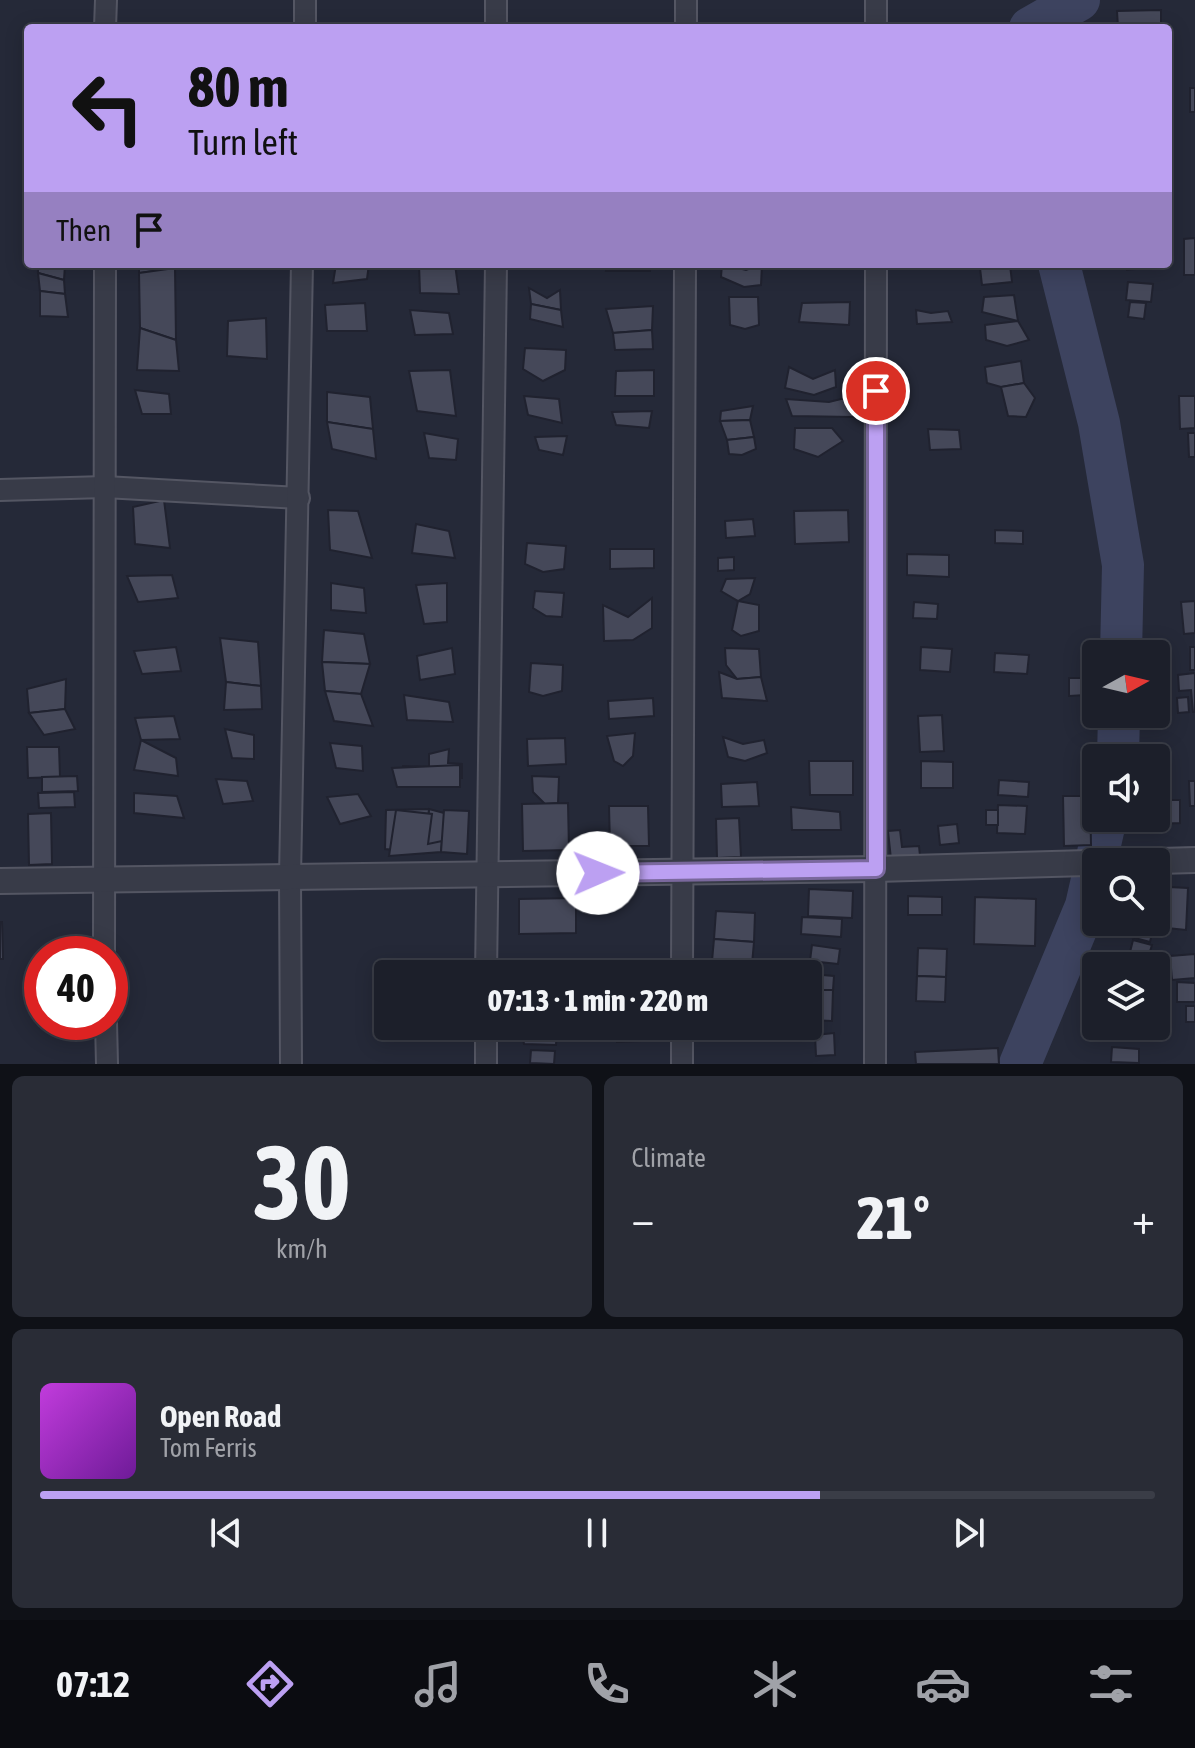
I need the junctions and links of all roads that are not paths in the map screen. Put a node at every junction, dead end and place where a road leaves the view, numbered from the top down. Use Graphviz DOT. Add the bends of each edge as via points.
graph roads {
  1 [pos="106,0"];
  2 [pos="305,0"];
  3 [pos="496,0"];
  4 [pos="686,0"];
  5 [pos="876,0"];
  6 [pos="105,24"];
  7 [pos="305,24"];
  8 [pos="496,24"];
  9 [pos="686,24"];
  10 [pos="876,24"];
  11 [pos="105,268"];
  12 [pos="302,268"];
  13 [pos="496,268"];
  14 [pos="685,268"];
  15 [pos="876,268"];
  16 [pos="105,487"];
  17 [pos="0,490"];
  18 [pos="299,498"];
  19 [pos="1184,860"];
  20 [pos="876,869"];
  21 [pos="682,872"];
  22 [pos="486,874"];
  23 [pos="290,877"];
  24 [pos="103,880"];
  25 [pos="0,881"];
  26 [pos="104,936"];
  27 [pos="486,960"];
  28 [pos="682,960"];
  29 [pos="106,1040"];
  30 [pos="486,1040"];
  31 [pos="682,1040"];
  32 [pos="107,1064"];
  33 [pos="291,1064"];
  34 [pos="486,1064"];
  35 [pos="682,1064"];
  36 [pos="875,1064"];
  1 -- 6 [label="street"];
  2 -- 7 [label="street"];
  3 -- 8 [label="street"];
  4 -- 9 [label="street"];
  5 -- 10 [label="street"];
  11 -- 16 [label="street"];
  12 -- 18 [label="street"];
  13 -- 22 [label="street"];
  14 -- 21 [label="street"];
  15 -- 20 [label="street"];
  16 -- 17 [label="street"];
  16 -- 18 [label="street"];
  16 -- 24 [label="street"];
  18 -- 23 [label="street"];
  19 -- 20 [label="street"];
  20 -- 21 [label="street"];
  20 -- 36 [label="street"];
  21 -- 22 [label="street"];
  21 -- 28 [label="street"];
  22 -- 23 [label="street"];
  22 -- 27 [label="street"];
  23 -- 24 [label="street"];
  23 -- 33 [label="street"];
  24 -- 25 [label="street"];
  24 -- 26 [label="street"];
  29 -- 32 [label="street"];
  30 -- 34 [label="street"];
  31 -- 35 [label="street"];
}
